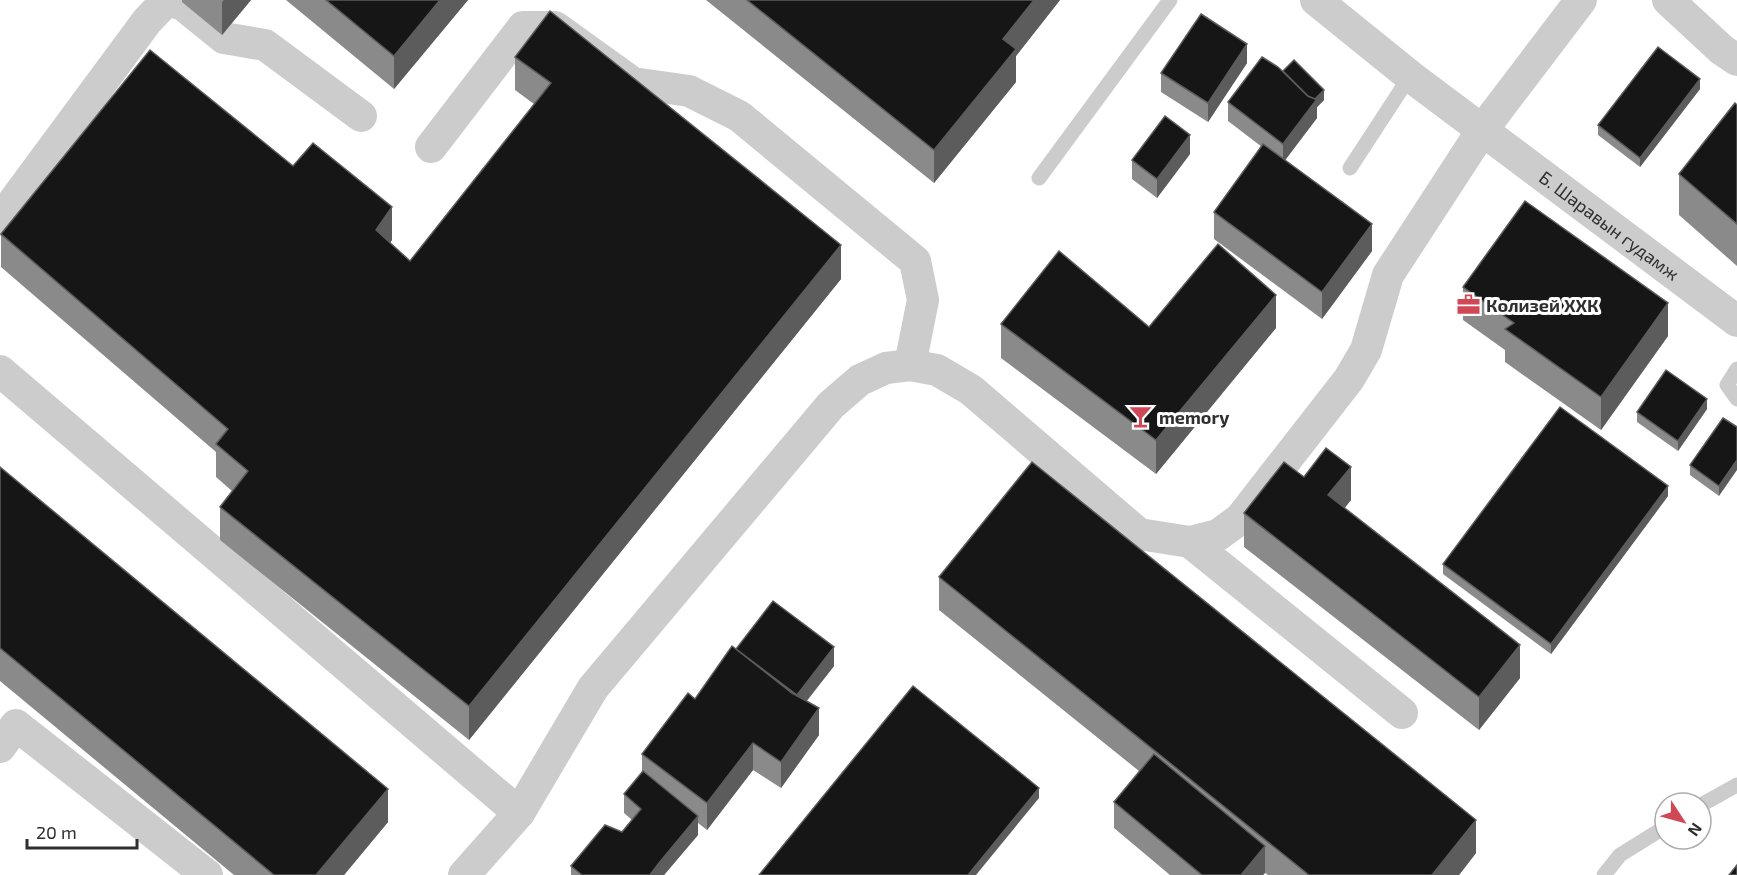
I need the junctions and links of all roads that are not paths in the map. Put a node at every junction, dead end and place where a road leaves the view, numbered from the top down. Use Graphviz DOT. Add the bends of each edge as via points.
graph roads {
  1 [pos="1170,0"];
  2 [pos="1316,0"];
  3 [pos="1581,0"];
  4 [pos="1668,0"];
  5 [pos="1737,60"];
  6 [pos="1410,76"];
  7 [pos="361,116"];
  8 [pos="1483,129"];
  9 [pos="431,147"];
  10 [pos="1350,168"];
  11 [pos="1039,178"];
  12 [pos="0,219"];
  13 [pos="1737,321"];
  14 [pos="910,365"];
  15 [pos="1737,369"];
  16 [pos="0,371"];
  17 [pos="1737,399"];
  18 [pos="1190,542"];
  19 [pos="1402,713"];
  20 [pos="5,728"];
  21 [pos="1737,785"];
  22 [pos="1713,798"];
  23 [pos="519,813"];
  24 [pos="1653,834"];
  25 [pos="207,875"];
  26 [pos="464,875"];
  27 [pos="1604,875"];
  1 -- 11 [label="lane"];
  2 -- 6 [label="street, Б. Шаравын гудамж"];
  3 -- 8 [label="street"];
  4 -- 5 [label="street"];
  6 -- 8 [label="street, Б. Шаравын гудамж"];
  6 -- 10 [label="lane"];
  7 -- 12 [label="street" via="265,45 224,38 182,4 166,1"];
  8 -- 13 [label="street, Б. Шаравын гудамж"];
  8 -- 18 [label="street" via="1388,275 1366,350 1349,379 1240,519 1218,535"];
  9 -- 14 [label="street" via="523,27 555,27 633,83 689,92 740,116 915,261 923,300"];
  14 -- 18 [label="street" via="938,370 971,390 1139,534"];
  14 -- 23 [label="street" via="886,368 860,380 831,405 593,688"];
  15 -- 17 [label="lane" via="1727,385"];
  16 -- 23 [label="street"];
  18 -- 19 [label="street"];
  20 -- 25 [label="street"];
  21 -- 22 [label="lane"];
  23 -- 26 [label="street"];
  24 -- 27 [label="lane" via="1620,855"];
}
